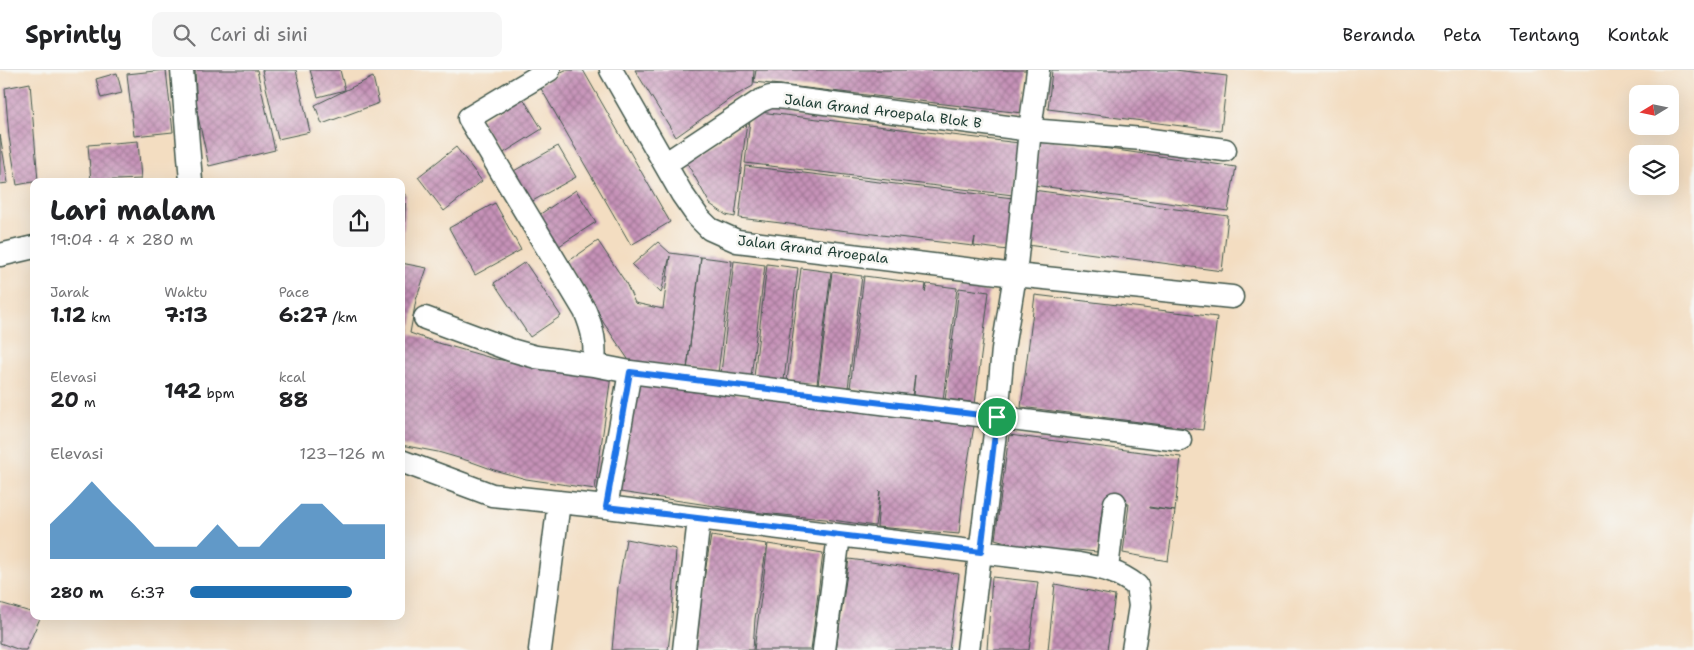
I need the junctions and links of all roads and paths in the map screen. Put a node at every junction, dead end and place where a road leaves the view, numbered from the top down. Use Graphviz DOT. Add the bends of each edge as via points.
graph roads {
  1 [pos="182,70"];
  2 [pos="549,70"];
  3 [pos="611,70"];
  4 [pos="1038,70"];
  5 [pos="1030,130"];
  6 [pos="1225,150"];
  7 [pos="665,164"];
  8 [pos="191,178"];
  9 [pos="30,248"];
  10 [pos="0,255"];
  11 [pos="1015,275"];
  12 [pos="1232,297"];
  13 [pos="425,318"];
  14 [pos="594,364"];
  15 [pos="630,372"];
  16 [pos="997,417"];
  17 [pos="1180,440"];
  18 [pos="405,462"];
  19 [pos="558,502"];
  20 [pos="1115,503"];
  21 [pos="606,507"];
  22 [pos="700,519"];
  23 [pos="839,536"];
  24 [pos="981,552"];
  25 [pos="1107,569"];
  26 [pos="540,650"];
  27 [pos="684,650"];
  28 [pos="824,650"];
  29 [pos="968,650"];
  30 [pos="1133,650"];
  1 -- 8 [label="street"];
  2 -- 14 [label="street" via="469,118 585,311 596,346"];
  3 -- 7 [label="street, Jalan Grand Aroepala"];
  4 -- 5 [label="street"];
  5 -- 6 [label="street"];
  5 -- 7 [label="street, Jalan Grand Aroepala Blok B" via="779,97 760,101"];
  5 -- 11 [label="street"];
  7 -- 11 [label="street, Jalan Grand Aroepala" via="698,217 710,229 737,241"];
  9 -- 10 [label="street"];
  11 -- 12 [label="street, Jalan Grand Aroepala"];
  11 -- 16 [label="street"];
  13 -- 14 [label="street" via="536,358"];
  14 -- 15 [label="street"];
  15 -- 16 [label="street"];
  15 -- 21 [label="street"];
  16 -- 17 [label="street"];
  16 -- 24 [label="street"];
  18 -- 19 [label="street" via="492,495"];
  19 -- 21 [label="street"];
  19 -- 26 [label="street"];
  20 -- 25 [label="street"];
  21 -- 22 [label="street"];
  22 -- 23 [label="street"];
  22 -- 27 [label="street"];
  23 -- 24 [label="street"];
  23 -- 28 [label="street"];
  24 -- 25 [label="street"];
  24 -- 29 [label="street"];
  25 -- 30 [label="street" via="1125,576 1137,586 1140,606"];
}
